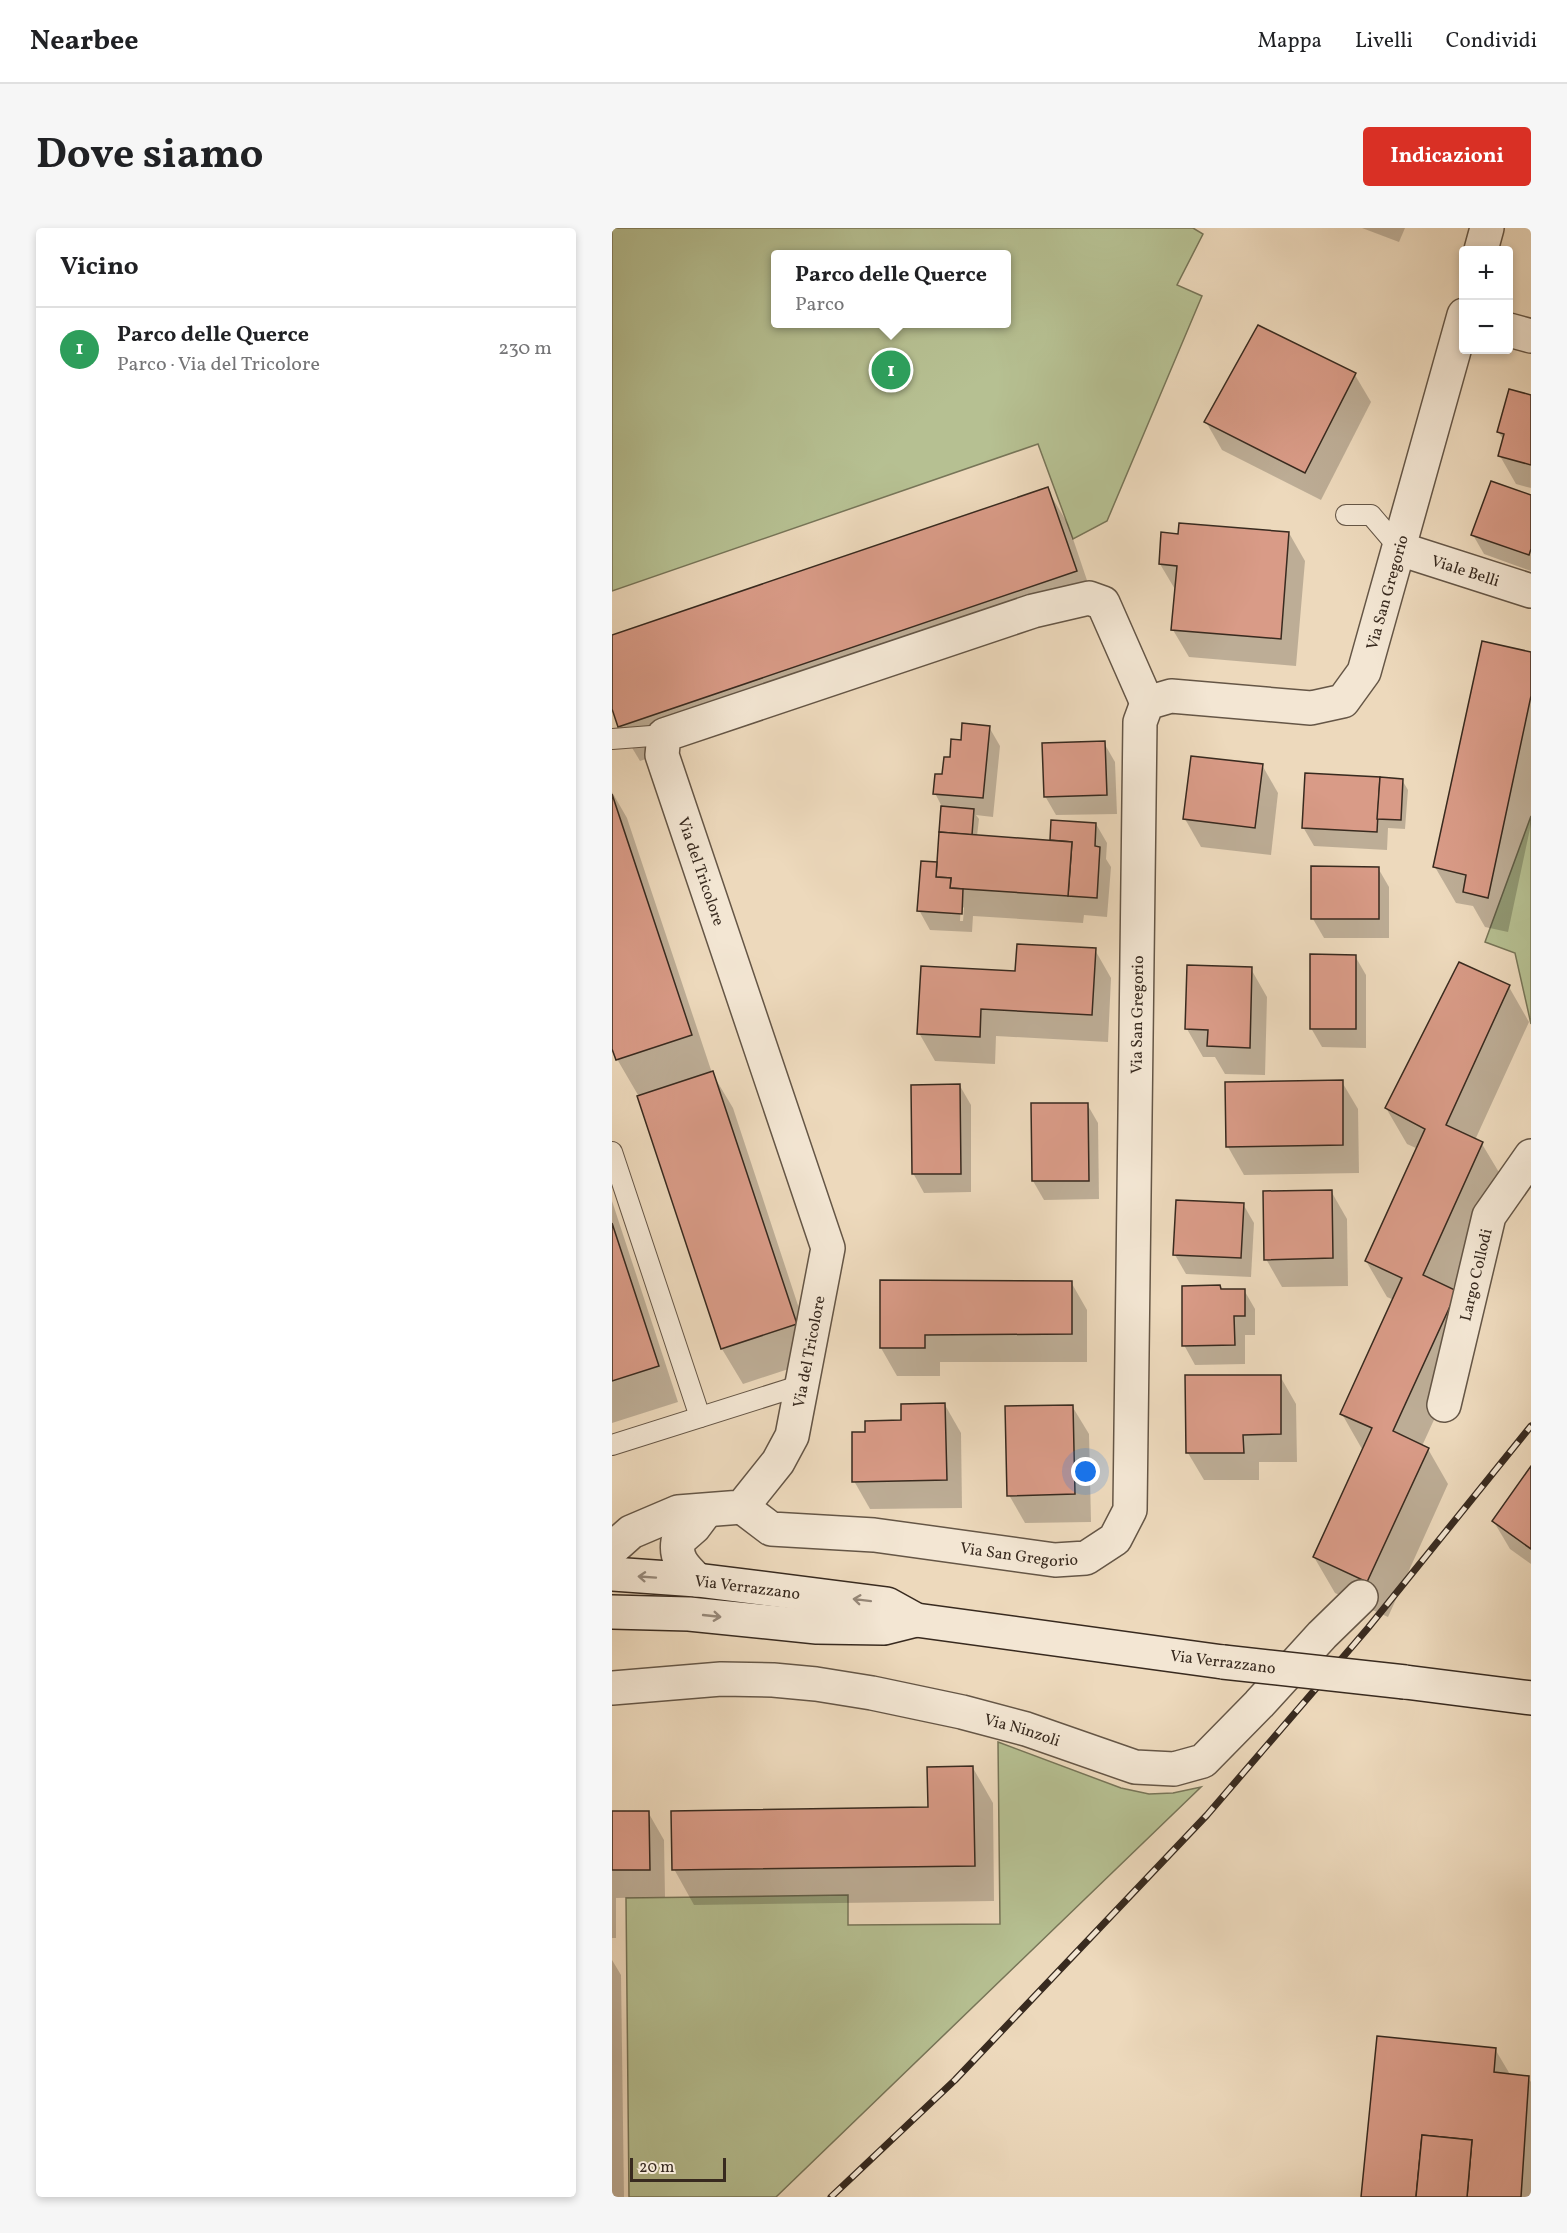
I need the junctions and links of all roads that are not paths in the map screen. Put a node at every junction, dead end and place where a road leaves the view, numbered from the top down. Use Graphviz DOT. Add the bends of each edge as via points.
graph roads {
  1 [pos="1487,228"];
  2 [pos="1482,246"];
  3 [pos="1459,331"];
  4 [pos="1513,331"];
  5 [pos="1531,336"];
  6 [pos="1346,514"];
  7 [pos="1400,549"];
  8 [pos="1531,591"];
  9 [pos="1147,703"];
  10 [pos="664,735"];
  11 [pos="612,739"];
  12 [pos="612,1152"];
  13 [pos="1531,1156"];
  14 [pos="802,1385"];
  15 [pos="1444,1405"];
  16 [pos="700,1417"];
  17 [pos="612,1445"];
  18 [pos="742,1508"];
  19 [pos="706,1510"];
  20 [pos="612,1549"];
  21 [pos="612,1574"];
  22 [pos="697,1580"];
  23 [pos="1361,1597"];
  24 [pos="612,1612"];
  25 [pos="916,1620"];
  26 [pos="612,1688"];
  27 [pos="1531,1698"];
  1 -- 2 [label="street"];
  3 -- 7 [label="street, Via San Gregorio"];
  4 -- 5 [label="street"];
  6 -- 7 [label="lane" via="1371,515"];
  7 -- 8 [label="street, Viale Belli"];
  7 -- 9 [label="street, Via San Gregorio" via="1364,672 1344,701 1311,708 1171,696"];
  9 -- 10 [label="street" via="1103,603 1089,598 1033,611"];
  9 -- 18 [label="street, Via San Gregorio" via="1140,722 1130,1510 1115,1539 1086,1558 1055,1560 874,1535 771,1529"];
  10 -- 11 [label="lane"];
  10 -- 14 [label="street, Via del Tricolore" via="662,755 828,1248"];
  12 -- 16 [label="lane"];
  13 -- 15 [label="street, Largo Collodi" via="1489,1216"];
  14 -- 16 [label="lane"];
  14 -- 18 [label="street, Via del Tricolore" via="792,1436 778,1462"];
  16 -- 17 [label="lane"];
  18 -- 19 [label="street"];
  19 -- 20 [label="street" via="678,1512 631,1532"];
  19 -- 22 [label="street" via="678,1541 676,1553"];
  22 -- 21 [label="street, Via Verrazzano, one-way"];
  25 -- 22 [label="street, Via Verrazzano, one-way" via="887,1604"];
  23 -- 26 [label="street, Via Ninzoli" via="1203,1761 1174,1769 1135,1767 973,1715 816,1684 721,1679"];
  24 -- 25 [label="street, Via Verrazzano, one-way" via="689,1614 817,1627 884,1628"];
  25 -- 27 [label="street, Via Verrazzano, bridge" via="1223,1662"];
}
